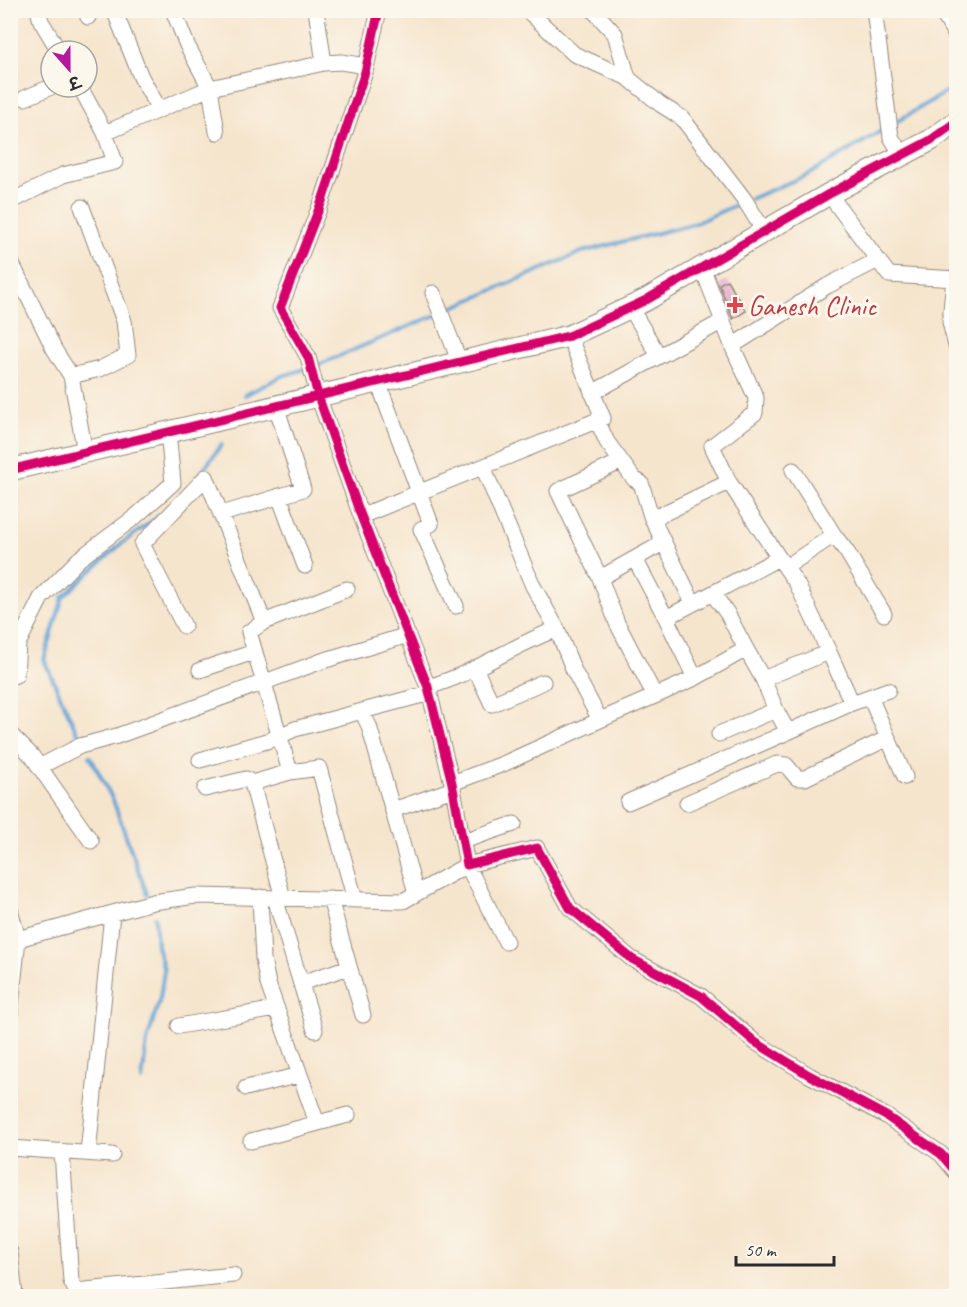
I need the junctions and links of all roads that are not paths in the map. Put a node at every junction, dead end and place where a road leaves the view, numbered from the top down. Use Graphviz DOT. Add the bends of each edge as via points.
graph roads {
  1 [pos="38,10"];
  2 [pos="114,10"];
  3 [pos="173,10"];
  4 [pos="315,10"];
  5 [pos="379,10"];
  6 [pos="527,10"];
  7 [pos="593,10"];
  8 [pos="874,10"];
  9 [pos="941,10"];
  10 [pos="957,36"];
  11 [pos="53,39"];
  12 [pos="324,63"];
  13 [pos="366,66"];
  14 [pos="628,78"];
  15 [pos="210,88"];
  16 [pos="39,92"];
  17 [pos="25,98"];
  18 [pos="87,99"];
  19 [pos="159,110"];
  20 [pos="957,122"];
  21 [pos="217,132"];
  22 [pos="105,133"];
  23 [pos="902,155"];
  24 [pos="830,194"];
  25 [pos="10,202"];
  26 [pos="82,207"];
  27 [pos="764,231"];
  28 [pos="10,260"];
  29 [pos="878,260"];
  30 [pos="702,267"];
  31 [pos="955,279"];
  32 [pos="433,293"];
  33 [pos="630,307"];
  34 [pos="723,321"];
  35 [pos="569,336"];
  36 [pos="732,346"];
  37 [pos="957,346"];
  38 [pos="659,356"];
  39 [pos="460,363"];
  40 [pos="71,376"];
  41 [pos="378,382"];
  42 [pos="592,393"];
  43 [pos="318,396"];
  44 [pos="276,406"];
  45 [pos="597,420"];
  46 [pos="168,431"];
  47 [pos="85,452"];
  48 [pos="620,462"];
  49 [pos="483,467"];
  50 [pos="10,470"];
  51 [pos="793,470"];
  52 [pos="729,482"];
  53 [pos="421,492"];
  54 [pos="279,496"];
  55 [pos="222,514"];
  56 [pos="361,516"];
  57 [pos="652,519"];
  58 [pos="834,535"];
  59 [pos="663,543"];
  60 [pos="635,559"];
  61 [pos="783,562"];
  62 [pos="305,566"];
  63 [pos="600,578"];
  64 [pos="347,589"];
  65 [pos="712,594"];
  66 [pos="693,603"];
  67 [pos="456,606"];
  68 [pos="884,614"];
  69 [pos="666,618"];
  70 [pos="264,622"];
  71 [pos="184,626"];
  72 [pos="557,629"];
  73 [pos="408,635"];
  74 [pos="746,649"];
  75 [pos="254,652"];
  76 [pos="829,652"];
  77 [pos="475,668"];
  78 [pos="200,670"];
  79 [pos="10,677"];
  80 [pos="694,678"];
  81 [pos="763,679"];
  82 [pos="264,682"];
  83 [pos="543,682"];
  84 [pos="429,690"];
  85 [pos="888,690"];
  86 [pos="655,696"];
  87 [pos="870,696"];
  88 [pos="852,703"];
  89 [pos="776,710"];
  90 [pos="362,711"];
  91 [pos="600,720"];
  92 [pos="788,732"];
  93 [pos="10,734"];
  94 [pos="719,734"];
  95 [pos="280,736"];
  96 [pos="888,738"];
  97 [pos="200,759"];
  98 [pos="39,767"];
  99 [pos="290,772"];
  100 [pos="905,777"];
  101 [pos="252,783"];
  102 [pos="452,786"];
  103 [pos="205,789"];
  104 [pos="628,802"];
  105 [pos="687,803"];
  106 [pos="393,810"];
  107 [pos="514,824"];
  108 [pos="91,841"];
  109 [pos="463,841"];
  110 [pos="467,865"];
  111 [pos="416,894"];
  112 [pos="273,898"];
  113 [pos="330,899"];
  114 [pos="355,900"];
  115 [pos="10,909"];
  116 [pos="112,914"];
  117 [pos="18,939"];
  118 [pos="506,942"];
  119 [pos="349,967"];
  120 [pos="301,983"];
  121 [pos="276,1009"];
  122 [pos="10,1014"];
  123 [pos="363,1015"];
  124 [pos="179,1026"];
  125 [pos="315,1030"];
  126 [pos="300,1075"];
  127 [pos="246,1088"];
  128 [pos="348,1115"];
  129 [pos="317,1123"];
  130 [pos="251,1141"];
  131 [pos="10,1148"];
  132 [pos="62,1152"];
  133 [pos="88,1153"];
  134 [pos="112,1155"];
  135 [pos="955,1166"];
  136 [pos="10,1252"];
  137 [pos="233,1275"];
  138 [pos="15,1296"];
  1 -- 11 [label="street"];
  2 -- 19 [label="street"];
  3 -- 15 [label="street"];
  4 -- 12 [label="street"];
  5 -- 13 [label="street"];
  6 -- 14 [label="street" via="574,54"];
  7 -- 14 [label="street" via="615,34"];
  8 -- 23 [label="street" via="891,137"];
  9 -- 10 [label="street"];
  12 -- 13 [label="street"];
  12 -- 15 [label="street"];
  13 -- 43 [label="street" via="322,201 280,308 308,357"];
  14 -- 27 [label="street" via="682,118"];
  15 -- 19 [label="street"];
  15 -- 21 [label="street"];
  16 -- 17 [label="street"];
  18 -- 22 [label="street"];
  19 -- 22 [label="street"];
  20 -- 23 [label="street"];
  22 -- 25 [label="street" via="115,162 63,175"];
  23 -- 24 [label="street"];
  24 -- 27 [label="street"];
  24 -- 29 [label="street"];
  26 -- 40 [label="street" via="124,321 128,356"];
  27 -- 30 [label="street"];
  28 -- 40 [label="street"];
  29 -- 31 [label="street" via="889,275"];
  29 -- 36 [label="street" via="827,286"];
  30 -- 33 [label="street"];
  30 -- 34 [label="street"];
  31 -- 37 [label="street" via="950,322"];
  32 -- 39 [label="street"];
  33 -- 35 [label="street"];
  33 -- 38 [label="street"];
  34 -- 36 [label="street"];
  34 -- 38 [label="street"];
  35 -- 39 [label="street"];
  35 -- 42 [label="street"];
  36 -- 52 [label="street" via="756,398 755,413 711,446"];
  38 -- 42 [label="street"];
  39 -- 41 [label="street"];
  40 -- 47 [label="street"];
  41 -- 43 [label="street"];
  41 -- 53 [label="street"];
  42 -- 45 [label="street" via="603,418"];
  43 -- 44 [label="street"];
  43 -- 56 [label="street"];
  44 -- 46 [label="street"];
  44 -- 54 [label="street" via="303,489"];
  45 -- 48 [label="street"];
  45 -- 49 [label="street"];
  46 -- 47 [label="street"];
  46 -- 79 [label="street" via="173,483 79,560 41,598 18,644 16,675"];
  47 -- 50 [label="street"];
  48 -- 57 [label="street" via="641,483"];
  48 -- 63 [label="street" via="558,491"];
  49 -- 53 [label="street"];
  49 -- 72 [label="street" via="532,586"];
  51 -- 58 [label="street"];
  52 -- 57 [label="street"];
  52 -- 61 [label="street"];
  53 -- 56 [label="street"];
  53 -- 67 [label="street" via="431,524 421,529"];
  54 -- 55 [label="street"];
  54 -- 62 [label="street"];
  55 -- 70 [label="street"];
  55 -- 71 [label="street" via="206,477 142,544"];
  56 -- 73 [label="street"];
  57 -- 59 [label="street"];
  58 -- 61 [label="street"];
  58 -- 68 [label="street"];
  59 -- 60 [label="street"];
  59 -- 66 [label="street"];
  60 -- 63 [label="street"];
  60 -- 69 [label="street"];
  61 -- 65 [label="street"];
  61 -- 76 [label="street"];
  63 -- 86 [label="street" via="617,623"];
  64 -- 70 [label="street"];
  65 -- 66 [label="street"];
  65 -- 74 [label="street"];
  66 -- 69 [label="street"];
  69 -- 80 [label="street"];
  70 -- 75 [label="street" via="249,632"];
  72 -- 77 [label="street"];
  72 -- 91 [label="street"];
  73 -- 82 [label="street"];
  73 -- 84 [label="street"];
  74 -- 80 [label="street"];
  74 -- 81 [label="street"];
  75 -- 78 [label="street"];
  75 -- 82 [label="street"];
  76 -- 81 [label="street"];
  76 -- 88 [label="street"];
  77 -- 83 [label="street" via="492,704"];
  77 -- 84 [label="street"];
  80 -- 86 [label="street"];
  81 -- 89 [label="street"];
  82 -- 95 [label="street"];
  82 -- 98 [label="street" via="80,746"];
  84 -- 90 [label="street"];
  84 -- 102 [label="street"];
  85 -- 87 [label="street"];
  86 -- 91 [label="street"];
  87 -- 88 [label="street"];
  87 -- 96 [label="street"];
  88 -- 92 [label="street"];
  89 -- 92 [label="street"];
  89 -- 94 [label="street"];
  90 -- 95 [label="street"];
  90 -- 106 [label="street"];
  91 -- 102 [label="street"];
  92 -- 104 [label="street"];
  93 -- 98 [label="street"];
  95 -- 97 [label="street"];
  95 -- 99 [label="street"];
  96 -- 100 [label="street"];
  96 -- 105 [label="street" via="805,778 797,778 786,765 777,764"];
  98 -- 108 [label="street"];
  99 -- 101 [label="street"];
  99 -- 114 [label="street" via="319,768"];
  101 -- 103 [label="street" via="246,779"];
  101 -- 112 [label="street"];
  102 -- 106 [label="street"];
  102 -- 109 [label="street"];
  106 -- 111 [label="street"];
  107 -- 109 [label="street"];
  109 -- 110 [label="street"];
  110 -- 111 [label="street"];
  110 -- 118 [label="street"];
  110 -- 135 [label="street" via="537,848 570,908 632,958 701,996 755,1042 886,1116"];
  111 -- 114 [label="street" via="403,900"];
  112 -- 113 [label="street"];
  112 -- 116 [label="street" via="196,896 153,902"];
  112 -- 120 [label="street"];
  112 -- 121 [label="street" via="263,959"];
  113 -- 114 [label="street"];
  113 -- 119 [label="street"];
  115 -- 117 [label="street"];
  116 -- 117 [label="street"];
  116 -- 133 [label="street"];
  117 -- 122 [label="street"];
  119 -- 120 [label="street"];
  119 -- 123 [label="street"];
  120 -- 125 [label="street"];
  121 -- 124 [label="street"];
  121 -- 126 [label="street"];
  126 -- 127 [label="street"];
  126 -- 129 [label="street"];
  128 -- 129 [label="street"];
  129 -- 130 [label="street"];
  131 -- 132 [label="street"];
  132 -- 133 [label="street"];
  132 -- 137 [label="street" via="74,1289 80,1292"];
  133 -- 134 [label="street"];
  136 -- 138 [label="street"];
}
